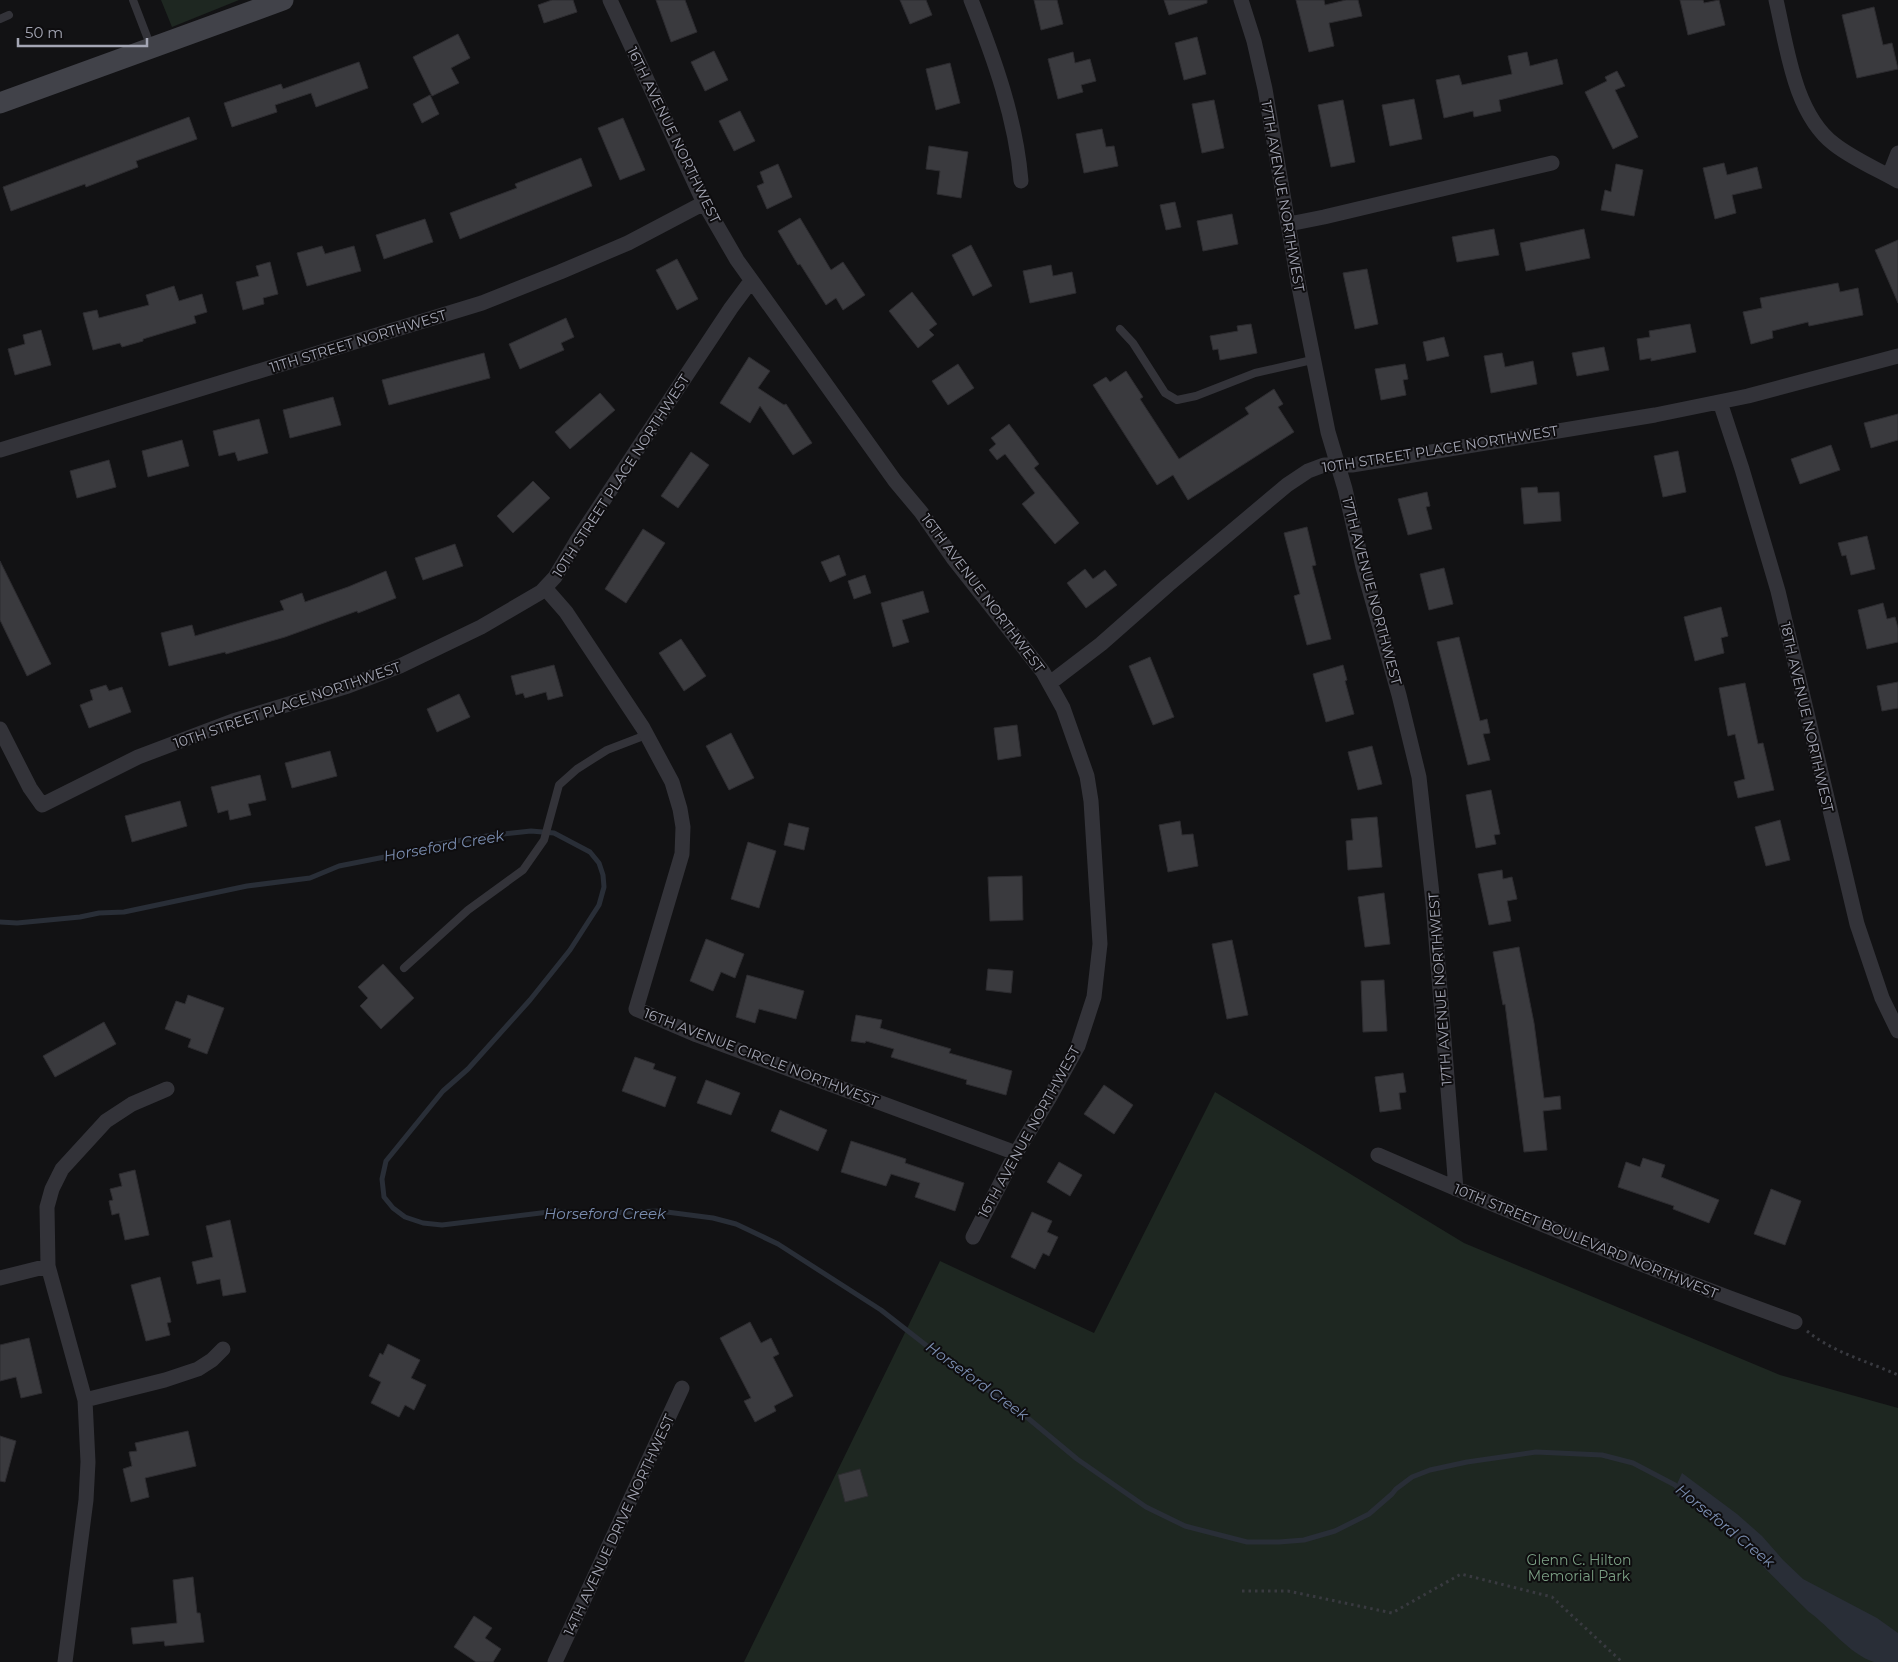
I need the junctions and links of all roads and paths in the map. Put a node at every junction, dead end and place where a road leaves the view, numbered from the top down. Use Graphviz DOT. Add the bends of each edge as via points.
graph roads {
  1 [pos="133,0"];
  2 [pos="284,0"];
  3 [pos="610,0"];
  4 [pos="971,0"];
  5 [pos="1241,0"];
  6 [pos="1776,0"];
  7 [pos="9,15"];
  8 [pos="0,19"];
  9 [pos="152,48"];
  10 [pos="0,103"];
  11 [pos="1898,153"];
  12 [pos="1552,163"];
  13 [pos="1894,178"];
  14 [pos="1021,181"];
  15 [pos="704,202"];
  16 [pos="1289,224"];
  17 [pos="751,281"];
  18 [pos="1120,329"];
  19 [pos="1898,356"];
  20 [pos="1312,360"];
  21 [pos="1720,402"];
  22 [pos="0,450"];
  23 [pos="1338,466"];
  24 [pos="545,588"];
  25 [pos="1050,683"];
  26 [pos="0,729"];
  27 [pos="646,735"];
  28 [pos="404,968"];
  29 [pos="1898,1031"];
  30 [pos="167,1089"];
  31 [pos="1016,1153"];
  32 [pos="1378,1155"];
  33 [pos="1456,1189"];
  34 [pos="973,1237"];
  35 [pos="48,1266"];
  36 [pos="0,1278"];
  37 [pos="1795,1322"];
  38 [pos="223,1349"];
  39 [pos="1898,1375"];
  40 [pos="682,1388"];
  41 [pos="85,1400"];
  42 [pos="1242,1591"];
  43 [pos="65,1662"];
  44 [pos="555,1662"];
  45 [pos="1622,1662"];
  1 -- 9 [label="lane"];
  2 -- 9 [label="street"];
  3 -- 15 [label="street, 16TH AVENUE NORTHWEST"];
  4 -- 14 [label="street" via="1007,107 1019,155"];
  5 -- 16 [label="street, 17TH AVENUE NORTHWEST" via="1265,89"];
  6 -- 13 [label="street" via="1800,96 1815,124 1832,143"];
  7 -- 8 [label="lane"];
  9 -- 10 [label="street"];
  11 -- 13 [label="street"];
  12 -- 16 [label="street"];
  15 -- 17 [label="street, 16TH AVENUE NORTHWEST"];
  15 -- 22 [label="street, 11TH STREET NORTHWEST" via="628,243 482,303"];
  16 -- 20 [label="street, 17TH AVENUE NORTHWEST"];
  17 -- 24 [label="street, 10TH STREET PLACE NORTHWEST"];
  17 -- 25 [label="street, 16TH AVENUE NORTHWEST" via="895,481"];
  18 -- 20 [label="lane" via="1133,343 1165,393 1176,400 1196,396 1255,373"];
  19 -- 21 [label="street, 10TH STREET PLACE NORTHWEST"];
  20 -- 23 [label="street, 17TH AVENUE NORTHWEST"];
  21 -- 23 [label="street, 10TH STREET PLACE NORTHWEST" via="1646,417"];
  21 -- 29 [label="street, 18TH AVENUE NORTHWEST" via="1778,591 1856,924 1882,998"];
  23 -- 25 [label="street, 10TH STREET PLACE NORTHWEST" via="1324,465 1287,485 1101,644"];
  23 -- 33 [label="street, 17TH AVENUE NORTHWEST" via="1419,776 1433,903"];
  24 -- 26 [label="street, 10TH STREET PLACE NORTHWEST" via="481,627 400,666 348,686 233,721 138,757 42,806"];
  24 -- 27 [label="street, 16TH AVENUE CIRCLE NORTHWEST" via="566,612"];
  25 -- 31 [label="street, 16TH AVENUE NORTHWEST" via="1063,708 1087,776 1095,840 1100,944 1094,997 1078,1046"];
  27 -- 28 [label="lane" via="607,750 577,769 560,785 544,840 523,870 468,910"];
  27 -- 31 [label="street, 16TH AVENUE CIRCLE NORTHWEST" via="672,782 680,809 683,843 636,1009 697,1035"];
  30 -- 35 [label="street" via="132,1104 106,1121 62,1169 47,1207"];
  31 -- 34 [label="street, 16TH AVENUE NORTHWEST"];
  32 -- 33 [label="street, 10TH STREET BOULEVARD NORTHWEST"];
  33 -- 37 [label="street, 10TH STREET BOULEVARD NORTHWEST" via="1695,1286"];
  35 -- 36 [label="street"];
  35 -- 41 [label="street"];
  37 -- 39 [label="path" via="1844,1354"];
  38 -- 41 [label="street" via="198,1369"];
  40 -- 44 [label="street, 14TH AVENUE DRIVE NORTHWEST"];
  41 -- 43 [label="street" via="86,1500"];
  42 -- 45 [label="path" via="1288,1591 1392,1613 1460,1574 1552,1597"];
}
